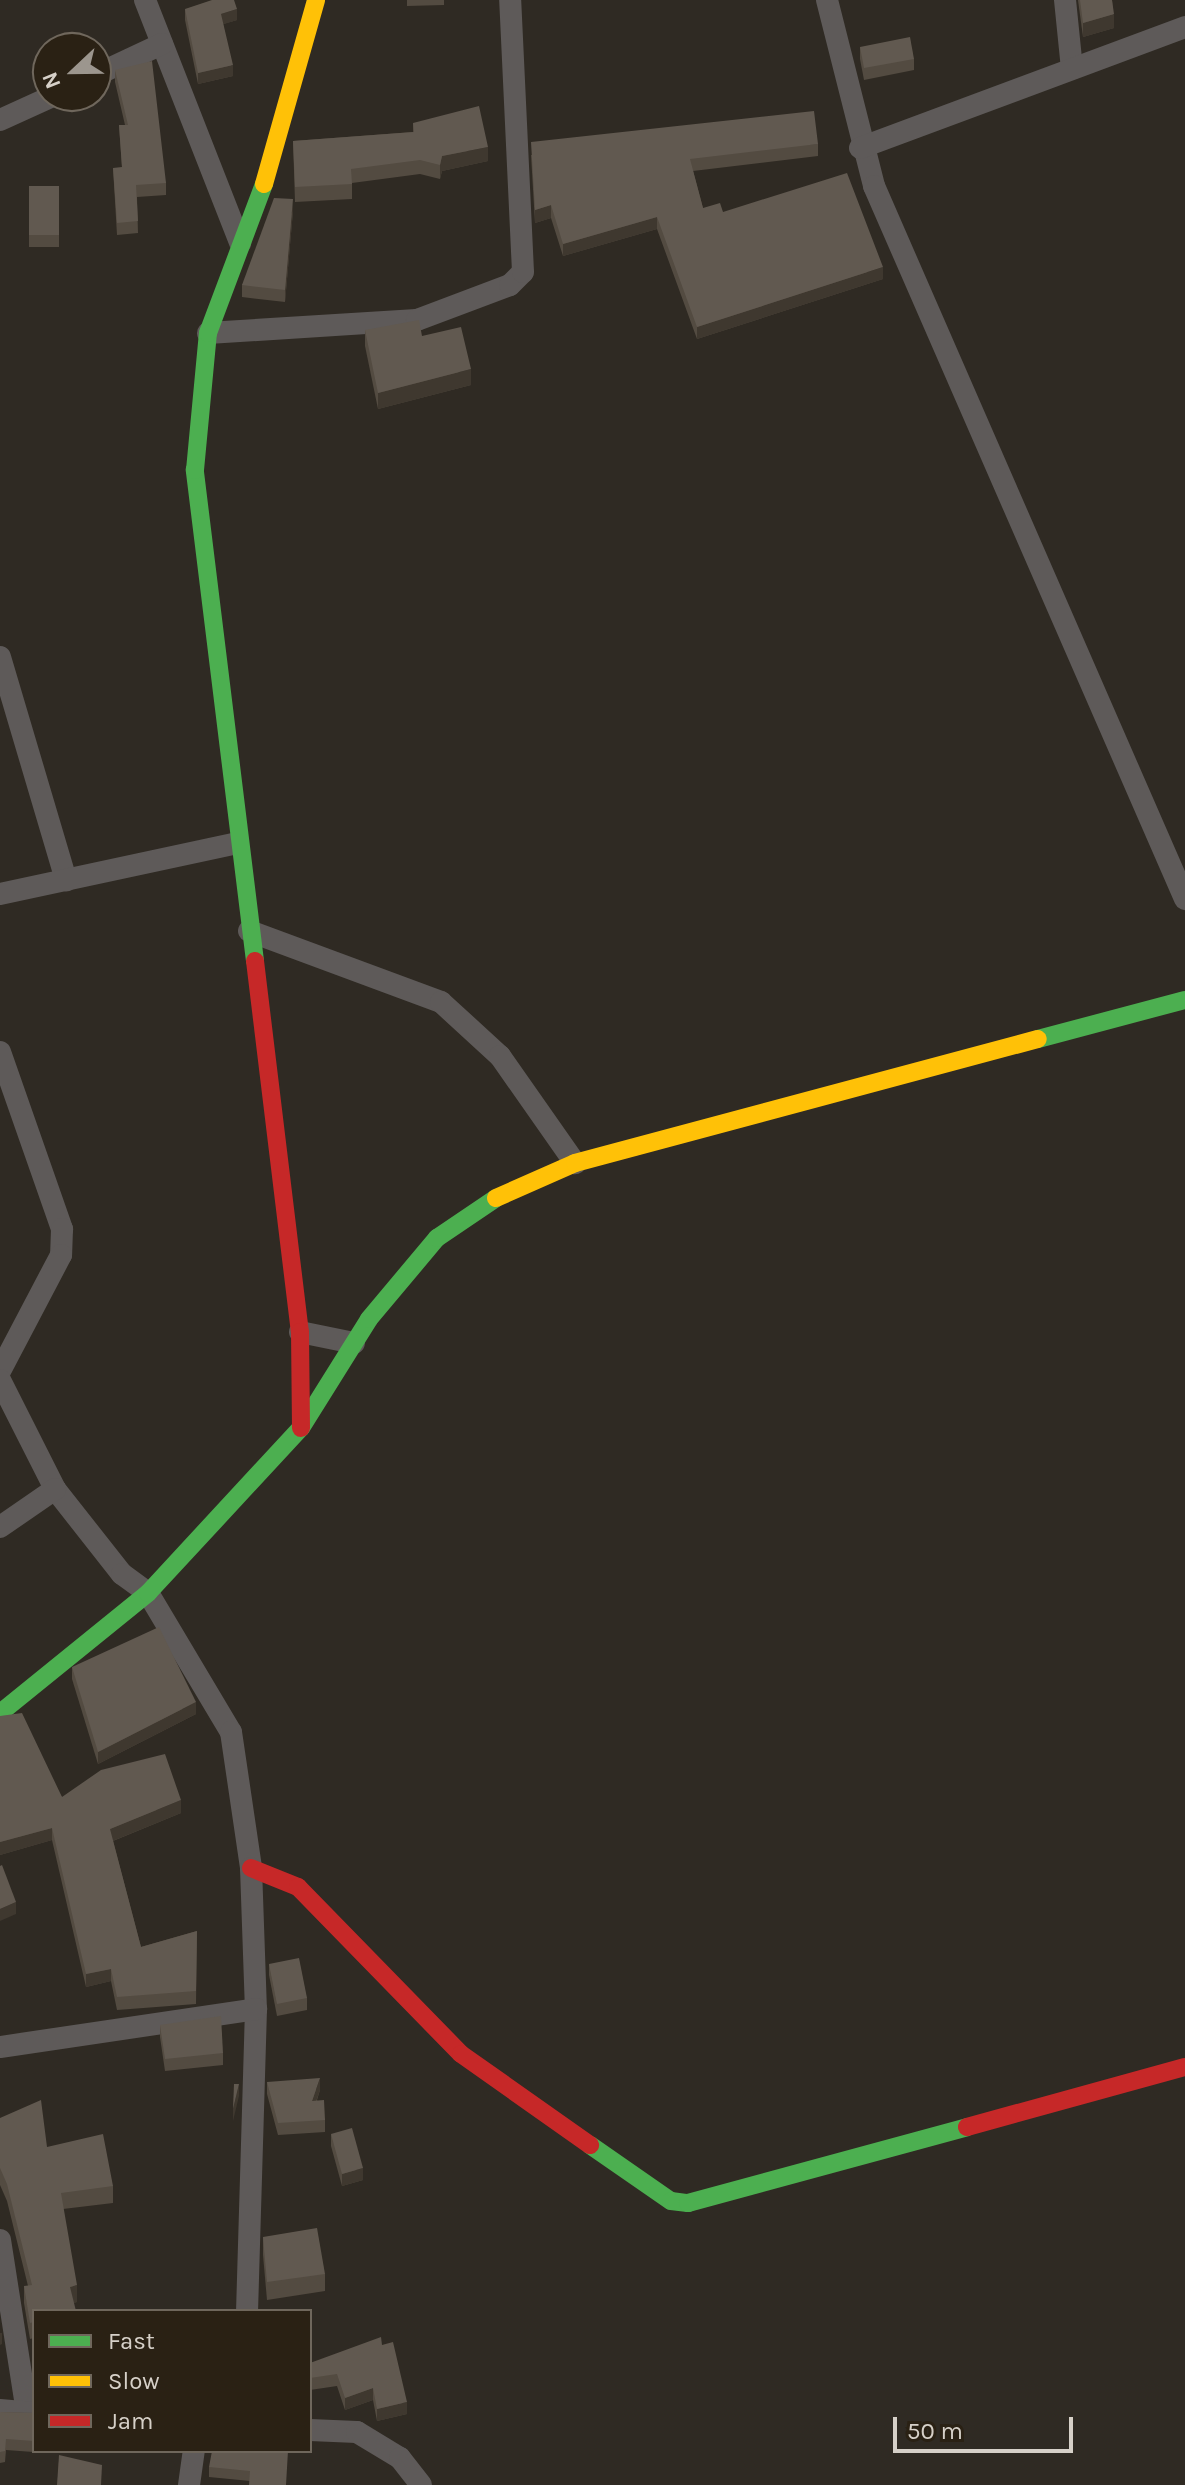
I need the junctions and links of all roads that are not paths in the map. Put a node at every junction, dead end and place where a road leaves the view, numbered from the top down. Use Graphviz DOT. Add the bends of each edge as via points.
graph roads {
  1 [pos="145,0"];
  2 [pos="316,0"];
  3 [pos="510,0"];
  4 [pos="827,0"];
  5 [pos="1065,0"];
  6 [pos="1185,27"];
  7 [pos="162,44"];
  8 [pos="112,67"];
  9 [pos="1072,69"];
  10 [pos="32,106"];
  11 [pos="0,120"];
  12 [pos="860,148"];
  13 [pos="240,243"];
  14 [pos="208,333"];
  15 [pos="0,657"];
  16 [pos="238,843"];
  17 [pos="66,880"];
  18 [pos="0,894"];
  19 [pos="1185,899"];
  20 [pos="249,931"];
  21 [pos="1185,1000"];
  22 [pos="0,1052"];
  23 [pos="575,1163"];
  24 [pos="300,1332"];
  25 [pos="354,1343"];
  26 [pos="0,1371"];
  27 [pos="0,1380"];
  28 [pos="6,1406"];
  29 [pos="301,1428"];
  30 [pos="55,1489"];
  31 [pos="0,1527"];
  32 [pos="148,1593"];
  33 [pos="4,1702"];
  34 [pos="251,1868"];
  35 [pos="256,2009"];
  36 [pos="0,2047"];
  37 [pos="1185,2067"];
  38 [pos="0,2240"];
  39 [pos="247,2309"];
  40 [pos="0,2410"];
  41 [pos="30,2413"];
  42 [pos="312,2430"];
  43 [pos="194,2453"];
  44 [pos="189,2485"];
  45 [pos="421,2485"];
  1 -- 7 [label="street"];
  2 -- 13 [label="street"];
  3 -- 14 [label="street" via="523,272 510,285 417,320"];
  4 -- 12 [label="street"];
  5 -- 9 [label="street"];
  6 -- 9 [label="street"];
  7 -- 8 [label="street"];
  7 -- 13 [label="street"];
  9 -- 12 [label="street"];
  10 -- 11 [label="street"];
  12 -- 19 [label="street"];
  13 -- 14 [label="street"];
  14 -- 16 [label="street" via="195,470"];
  15 -- 17 [label="street"];
  16 -- 17 [label="street"];
  16 -- 20 [label="street"];
  17 -- 18 [label="street"];
  20 -- 23 [label="street" via="441,1002 500,1056"];
  20 -- 24 [label="street"];
  21 -- 23 [label="street"];
  22 -- 26 [label="street" via="62,1229 61,1255"];
  23 -- 25 [label="street" via="490,1201 437,1238"];
  24 -- 25 [label="street"];
  24 -- 29 [label="street"];
  25 -- 29 [label="street"];
  27 -- 28 [label="street"];
  28 -- 30 [label="street"];
  29 -- 32 [label="street"];
  30 -- 31 [label="street"];
  30 -- 32 [label="street" via="122,1574"];
  32 -- 33 [label="street"];
  32 -- 34 [label="street" via="231,1732"];
  34 -- 35 [label="street"];
  34 -- 37 [label="street" via="298,1887 461,2054 671,2201 688,2203"];
  35 -- 36 [label="street"];
  35 -- 39 [label="street"];
  38 -- 41 [label="street"];
  40 -- 41 [label="street"];
  42 -- 45 [label="street" via="357,2432 400,2458"];
  43 -- 44 [label="street"];
}
